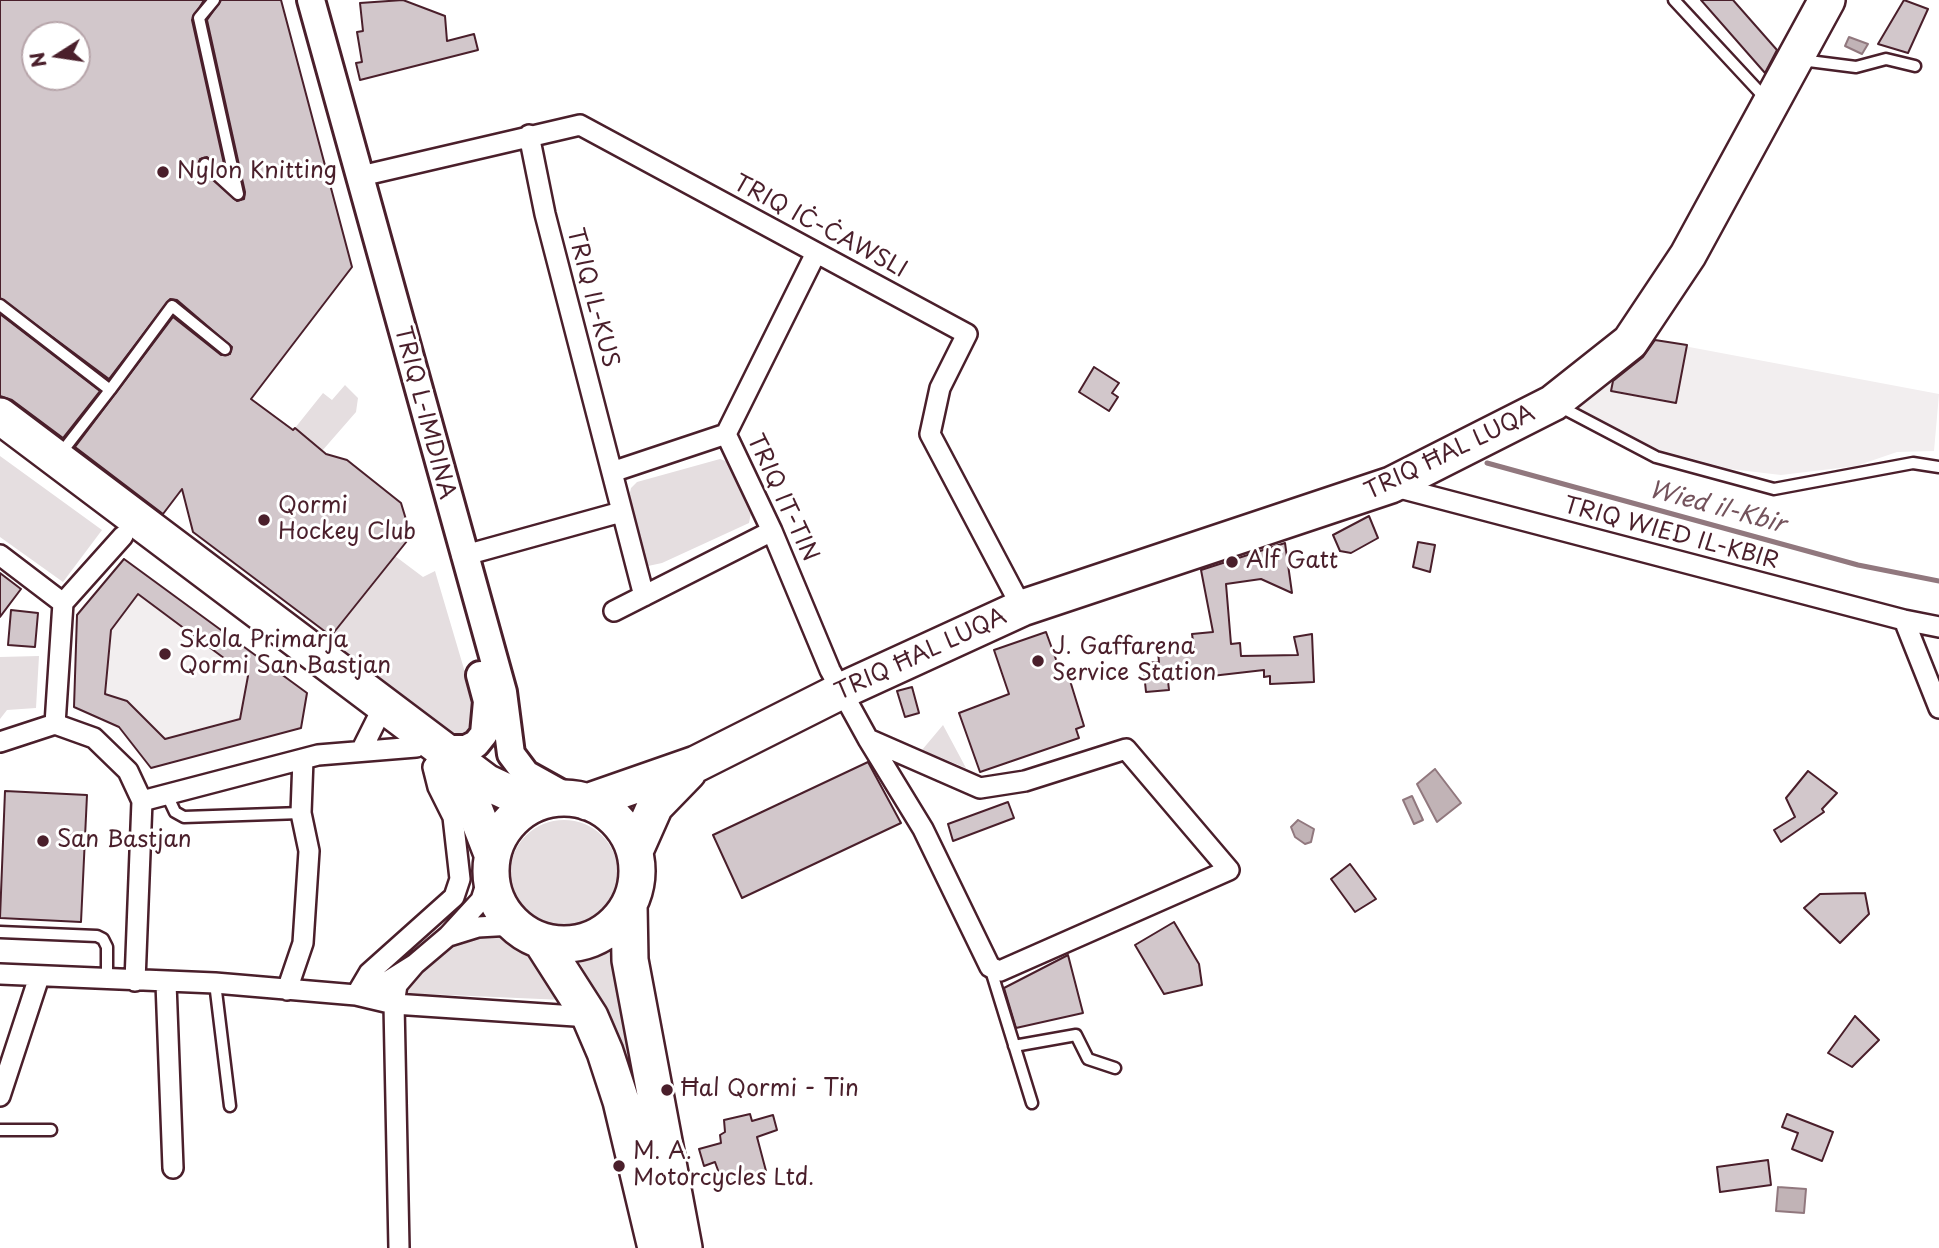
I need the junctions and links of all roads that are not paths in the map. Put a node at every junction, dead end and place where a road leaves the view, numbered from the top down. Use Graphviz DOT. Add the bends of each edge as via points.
graph roads {
  1 [pos="214,0"];
  2 [pos="297,0"];
  3 [pos="310,0"];
  4 [pos="1674,0"];
  5 [pos="1827,0"];
  6 [pos="1794,59"];
  7 [pos="1914,66"];
  8 [pos="1771,105"];
  9 [pos="529,135"];
  10 [pos="205,164"];
  11 [pos="361,176"];
  12 [pos="816,253"];
  13 [pos="0,304"];
  14 [pos="225,349"];
  15 [pos="110,390"];
  16 [pos="1553,402"];
  17 [pos="0,416"];
  18 [pos="726,434"];
  19 [pos="0,443"];
  20 [pos="56,458"];
  21 [pos="1939,467"];
  22 [pos="612,472"];
  23 [pos="1391,485"];
  24 [pos="621,512"];
  25 [pos="772,531"];
  26 [pos="123,536"];
  27 [pos="0,555"];
  28 [pos="462,556"];
  29 [pos="644,596"];
  30 [pos="63,603"];
  31 [pos="1022,608"];
  32 [pos="614,611"];
  33 [pos="1904,620"];
  34 [pos="1939,626"];
  35 [pos="841,691"];
  36 [pos="1939,708"];
  37 [pos="55,724"];
  38 [pos="370,734"];
  39 [pos="869,739"];
  40 [pos="0,742"];
  41 [pos="430,751"];
  42 [pos="303,759"];
  43 [pos="696,764"];
  44 [pos="167,795"];
  45 [pos="579,800"];
  46 [pos="142,801"];
  47 [pos="533,804"];
  48 [pos="301,813"];
  49 [pos="635,851"];
  50 [pos="491,863"];
  51 [pos="629,905"];
  52 [pos="0,932"];
  53 [pos="527,934"];
  54 [pos="448,936"];
  55 [pos="415,964"];
  56 [pos="990,967"];
  57 [pos="0,974"];
  58 [pos="39,977"];
  59 [pos="107,980"];
  60 [pos="135,981"];
  61 [pos="166,983"];
  62 [pos="215,983"];
  63 [pos="287,990"];
  64 [pos="356,996"];
  65 [pos="394,1004"];
  66 [pos="590,1017"];
  67 [pos="1014,1046"];
  68 [pos="1115,1068"];
  69 [pos="0,1096"];
  70 [pos="1032,1103"];
  71 [pos="230,1106"];
  72 [pos="0,1130"];
  73 [pos="51,1130"];
  74 [pos="173,1168"];
  75 [pos="399,1248"];
  76 [pos="656,1248"];
  77 [pos="684,1248"];
  1 -- 10 [label="lane" via="199,18 239,194"];
  2 -- 41 [label="main road, TRIQ L-IMDINA" via="487,701 484,734 476,744"];
  3 -- 11 [label="main road, TRIQ L-IMDINA"];
  4 -- 8 [label="lane"];
  5 -- 6 [label="highway, TRIQ ĦAL LUQA"];
  6 -- 7 [label="lane" via="1856,67 1886,59"];
  6 -- 8 [label="highway, TRIQ ĦAL LUQA"];
  8 -- 16 [label="highway, TRIQ ĦAL LUQA" via="1688,255 1630,342"];
  9 -- 11 [label="street, TRIQ IĊ-ĊAWSLI"];
  9 -- 12 [label="street, TRIQ IĊ-ĊAWSLI" via="580,125"];
  9 -- 22 [label="street, TRIQ IL-KUS"];
  11 -- 28 [label="main road, TRIQ L-IMDINA"];
  12 -- 18 [label="street, TRIQ IT-TIN"];
  12 -- 31 [label="street, TRIQ IĊ-ĊAWSLI" via="967,334 940,388 930,434"];
  13 -- 15 [label="lane"];
  14 -- 15 [label="lane" via="172,306"];
  15 -- 20 [label="lane"];
  16 -- 21 [label="lane" via="1656,457 1774,489 1913,463"];
  16 -- 23 [label="highway, TRIQ ĦAL LUQA"];
  17 -- 20 [label="highway"];
  18 -- 22 [label="street"];
  18 -- 25 [label="street, TRIQ IT-TIN"];
  19 -- 26 [label="highway"];
  20 -- 41 [label="highway"];
  22 -- 24 [label="street, TRIQ IL-KUS"];
  23 -- 31 [label="highway, TRIQ ĦAL LUQA"];
  23 -- 33 [label="street, TRIQ WIED IL-KBIR"];
  24 -- 28 [label="street"];
  24 -- 29 [label="street, TRIQ IL-KUS"];
  25 -- 29 [label="street"];
  25 -- 35 [label="street, TRIQ IT-TIN"];
  26 -- 30 [label="street"];
  26 -- 38 [label="highway"];
  27 -- 30 [label="street"];
  28 -- 45 [label="main road, TRIQ L-IMDINA" via="503,692 512,754 526,774"];
  29 -- 32 [label="street"];
  30 -- 37 [label="street"];
  31 -- 35 [label="highway, TRIQ ĦAL LUQA"];
  33 -- 34 [label="street, TRIQ WIED IL-KBIR"];
  33 -- 36 [label="street"];
  35 -- 39 [label="street, TRIQ IT-TIN"];
  35 -- 43 [label="highway, TRIQ ĦAL LUQA"];
  37 -- 40 [label="street"];
  37 -- 46 [label="street" via="94,737 128,771"];
  38 -- 41 [label="highway"];
  38 -- 42 [label="street"];
  39 -- 56 [label="street, TRIQ IT-TIN" via="923,829"];
  39 -- 56 [label="street" via="980,788 1026,781 1126,749 1228,870 1000,971"];
  41 -- 47 [label="highway"];
  41 -- 50 [label="highway" via="471,800"];
  41 -- 64 [label="street" via="438,787 453,817 460,879 454,897 369,973"];
  42 -- 44 [label="street"];
  42 -- 48 [label="street"];
  43 -- 45 [label="highway, TRIQ ĦAL LUQA"];
  43 -- 49 [label="highway, TRIQ ĦAL LUQA" via="655,806"];
  44 -- 46 [label="street"];
  44 -- 48 [label="lane" via="175,812 184,817"];
  45 -- 47 [label="highway"];
  45 -- 49 [label="highway" via="607,811 624,829"];
  46 -- 60 [label="street"];
  47 -- 50 [label="highway" via="502,831"];
  48 -- 63 [label="street" via="309,851 303,943"];
  49 -- 51 [label="highway" via="637,869"];
  50 -- 53 [label="highway" via="493,892 501,910"];
  50 -- 54 [label="street" via="481,900"];
  51 -- 53 [label="highway" via="614,926 592,940 568,945"];
  51 -- 77 [label="highway" via="630,960"];
  52 -- 59 [label="lane" via="97,936 107,947"];
  53 -- 54 [label="street" via="478,927"];
  53 -- 66 [label="highway"];
  54 -- 55 [label="street"];
  55 -- 64 [label="street"];
  55 -- 65 [label="street" via="397,985"];
  56 -- 67 [label="lane"];
  57 -- 58 [label="street"];
  58 -- 59 [label="street"];
  58 -- 69 [label="street"];
  59 -- 60 [label="street"];
  60 -- 61 [label="street"];
  61 -- 62 [label="street"];
  61 -- 74 [label="street"];
  62 -- 63 [label="street"];
  62 -- 71 [label="lane"];
  63 -- 64 [label="street"];
  64 -- 65 [label="street"];
  65 -- 66 [label="street"];
  65 -- 75 [label="street"];
  66 -- 76 [label="highway" via="621,1101"];
  67 -- 68 [label="lane" via="1076,1035 1088,1059"];
  67 -- 70 [label="lane"];
  72 -- 73 [label="lane"];
}
